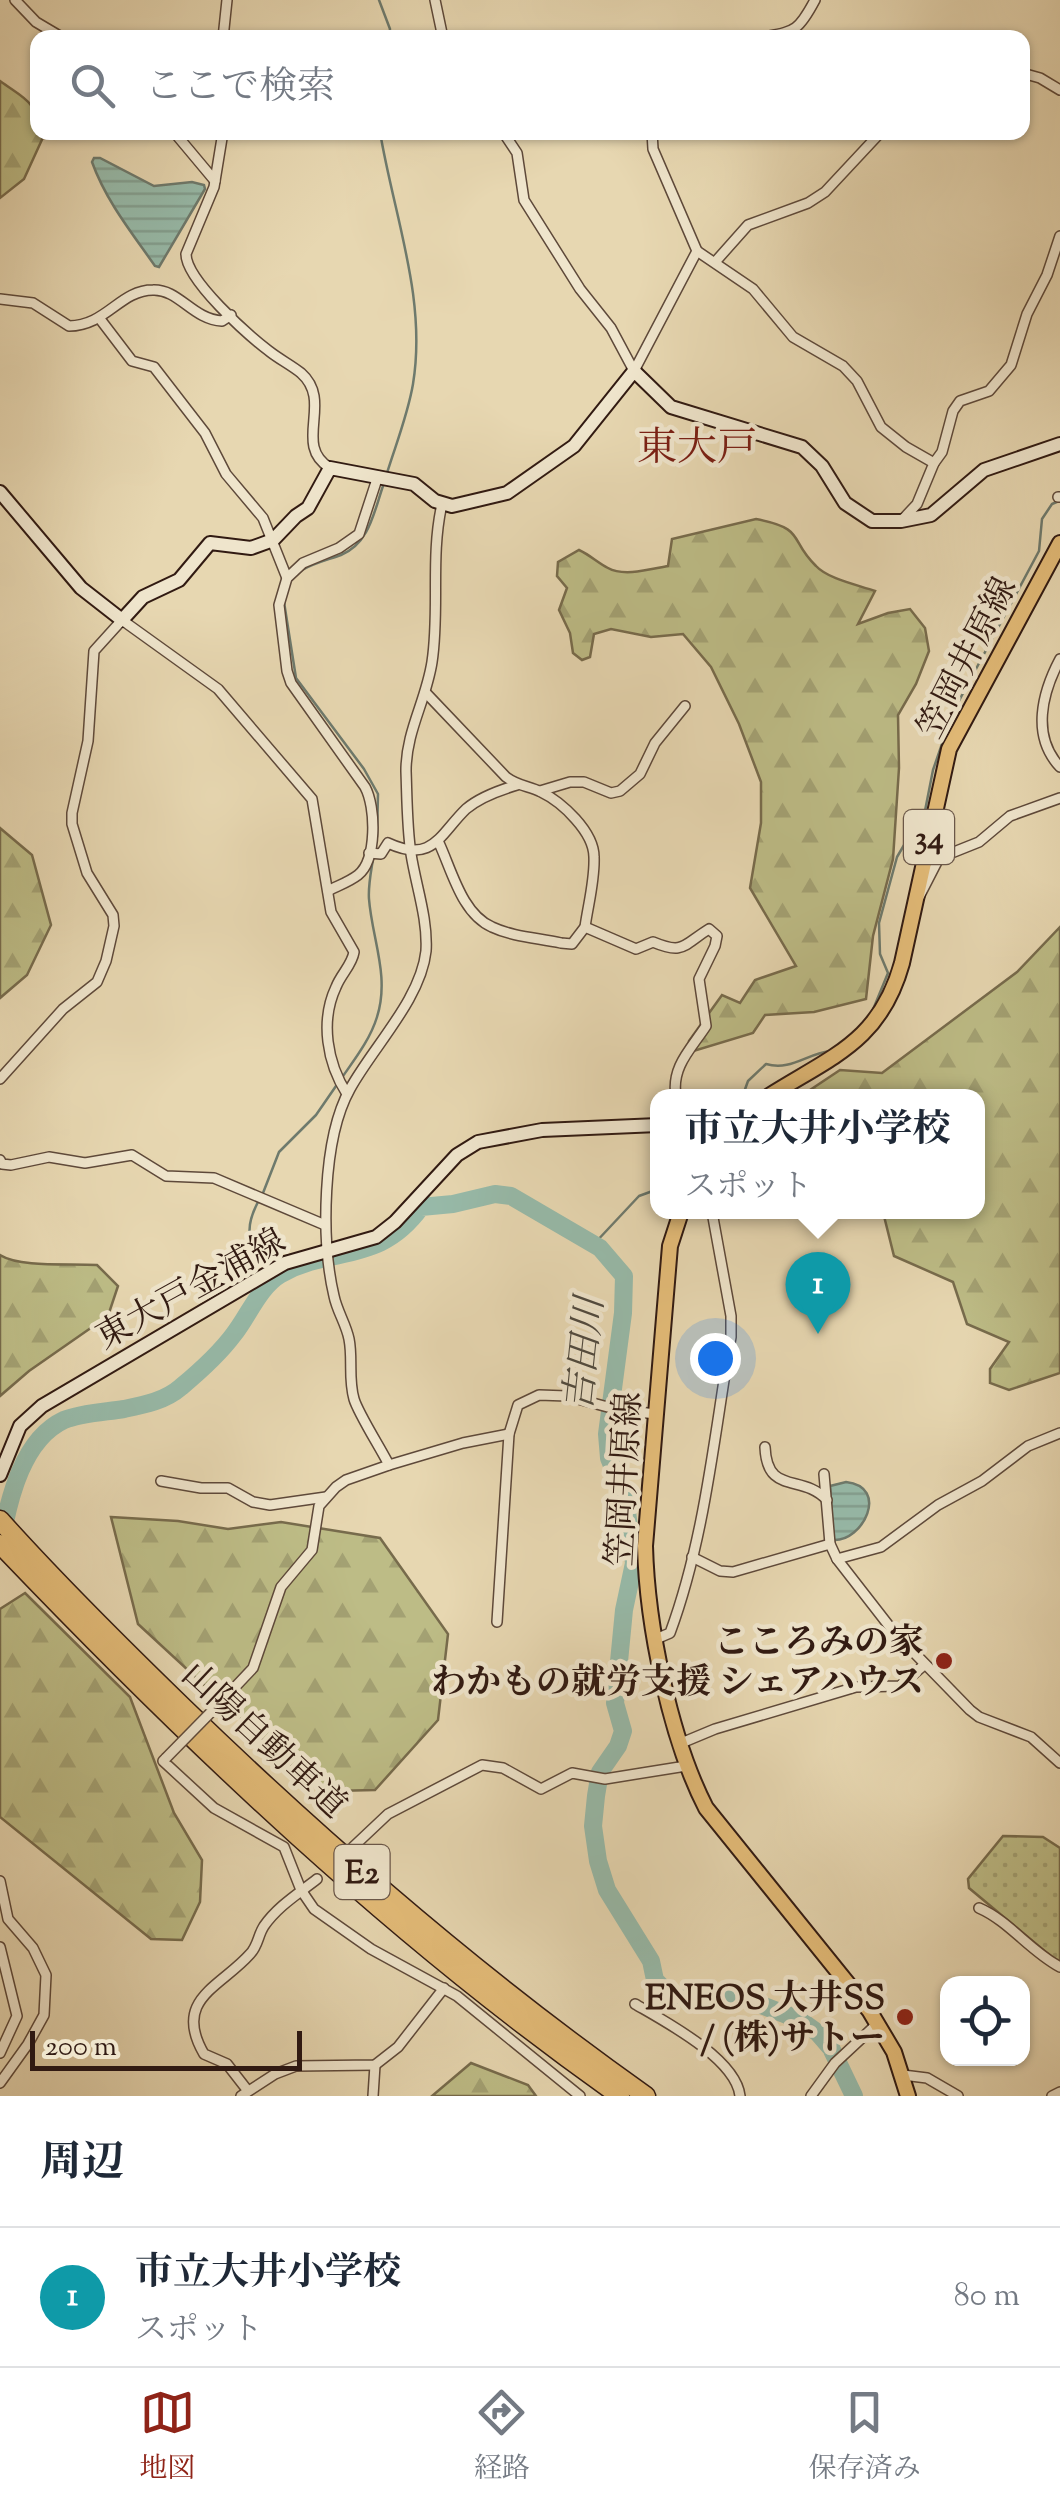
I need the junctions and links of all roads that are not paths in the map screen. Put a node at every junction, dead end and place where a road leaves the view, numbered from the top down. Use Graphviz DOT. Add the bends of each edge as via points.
graph roads {
  1 [pos="15,0"];
  2 [pos="227,0"];
  3 [pos="436,0"];
  4 [pos="815,0"];
  5 [pos="50,30"];
  6 [pos="223,30"];
  7 [pos="441,30"];
  8 [pos="791,30"];
  9 [pos="1030,75"];
  10 [pos="1060,90"];
  11 [pos="181,140"];
  12 [pos="222,140"];
  13 [pos="508,140"];
  14 [pos="652,140"];
  15 [pos="874,140"];
  16 [pos="215,180"];
  17 [pos="1060,236"];
  18 [pos="698,250"];
  19 [pos="716,261"];
  20 [pos="0,299"];
  21 [pos="231,315"];
  22 [pos="100,319"];
  23 [pos="634,371"];
  24 [pos="1060,444"];
  25 [pos="934,463"];
  26 [pos="330,468"];
  27 [pos="383,477"];
  28 [pos="0,492"];
  29 [pos="442,504"];
  30 [pos="901,521"];
  31 [pos="273,540"];
  32 [pos="1060,543"];
  33 [pos="287,578"];
  34 [pos="122,620"];
  35 [pos="1060,659"];
  36 [pos="426,693"];
  37 [pos="685,706"];
  38 [pos="1060,767"];
  39 [pos="517,785"];
  40 [pos="540,791"];
  41 [pos="1060,798"];
  42 [pos="439,843"];
  43 [pos="410,850"];
  44 [pos="372,853"];
  45 [pos="328,891"];
  46 [pos="917,899"];
  47 [pos="585,927"];
  48 [pos="0,1078"];
  49 [pos="675,1089"];
  50 [pos="781,1089"];
  51 [pos="345,1091"];
  52 [pos="650,1125"];
  53 [pos="0,1160"];
  54 [pos="679,1219"];
  55 [pos="713,1219"];
  56 [pos="325,1225"];
  57 [pos="330,1258"];
  58 [pos="656,1414"];
  59 [pos="1060,1433"];
  60 [pos="509,1434"];
  61 [pos="765,1447"];
  62 [pos="389,1465"];
  63 [pos="824,1474"];
  64 [pos="0,1476"];
  65 [pos="162,1481"];
  66 [pos="326,1497"];
  67 [pos="827,1500"];
  68 [pos="0,1520"];
  69 [pos="0,1544"];
  70 [pos="830,1544"];
  71 [pos="692,1558"];
  72 [pos="836,1559"];
  73 [pos="497,1622"];
  74 [pos="92,1629"];
  75 [pos="656,1639"];
  76 [pos="924,1665"];
  77 [pos="679,1744"];
  78 [pos="1060,1764"];
  79 [pos="686,1766"];
  80 [pos="353,1847"];
  81 [pos="317,1879"];
  82 [pos="0,1881"];
  83 [pos="301,1890"];
  84 [pos="978,1908"];
  85 [pos="0,1947"];
  86 [pos="1060,1967"];
  87 [pos="4,1975"];
  88 [pos="444,1988"];
  89 [pos="635,2004"];
  90 [pos="878,2023"];
  91 [pos="0,2052"];
  92 [pos="375,2065"];
  93 [pos="903,2075"];
  94 [pos="0,2083"];
  95 [pos="1060,2092"];
  96 [pos="244,2094"];
  97 [pos="373,2096"];
  98 [pos="580,2096"];
  99 [pos="620,2096"];
  100 [pos="646,2096"];
  101 [pos="740,2096"];
  102 [pos="811,2096"];
  103 [pos="908,2096"];
  104 [pos="958,2096"];
  105 [pos="1052,2096"];
  1 -- 5 [label="street"];
  2 -- 6 [label="street"];
  3 -- 7 [label="street"];
  4 -- 8 [label="street"];
  9 -- 10 [label="street"];
  11 -- 16 [label="street"];
  12 -- 16 [label="street"];
  13 -- 23 [label="street" via="524,200"];
  14 -- 18 [label="street"];
  15 -- 19 [label="street" via="824,192 748,225"];
  16 -- 21 [label="street" via="186,261"];
  17 -- 25 [label="street" via="1011,365 989,392 960,401"];
  18 -- 19 [label="street"];
  18 -- 23 [label="street"];
  19 -- 25 [label="street" via="753,290 793,337 843,366 881,427"];
  20 -- 22 [label="street" via="33,303 69,326"];
  21 -- 22 [label="street" via="222,321 203,317 152,290 132,294"];
  21 -- 26 [label="street" via="306,377 316,398 313,451"];
  22 -- 31 [label="street" via="132,362 154,367"];
  23 -- 29 [label="main road" via="574,446 508,493"];
  23 -- 30 [label="main road" via="671,407 802,447 854,510 872,521"];
  24 -- 30 [label="main road" via="984,470 939,511"];
  25 -- 30 [label="street" via="917,504"];
  26 -- 27 [label="main road"];
  26 -- 31 [label="main road" via="308,508"];
  27 -- 29 [label="main road" via="414,484"];
  27 -- 33 [label="street" via="359,534"];
  28 -- 34 [label="main road" via="81,588"];
  29 -- 36 [label="street"];
  31 -- 33 [label="street"];
  31 -- 34 [label="main road" via="251,548 210,543 179,580 143,597"];
  32 -- 46 [label="main road, 笠岡井原線 / 34" via="955,734"];
  33 -- 44 [label="street" via="279,605 287,671 371,798"];
  34 -- 45 [label="street" via="218,689 312,798"];
  34 -- 48 [label="street" via="94,650 88,741 72,812 87,873 114,915 106,962 100,978"];
  35 -- 38 [label="street" via="1046,694 1042,731"];
  36 -- 39 [label="street"];
  36 -- 43 [label="street" via="408,738"];
  37 -- 40 [label="street" via="640,774 620,791 584,782"];
  39 -- 40 [label="street"];
  39 -- 42 [label="street" via="468,807"];
  40 -- 47 [label="street" via="568,812 592,845"];
  41 -- 46 [label="street" via="1010,816 979,842 938,858"];
  42 -- 43 [label="street"];
  42 -- 47 [label="street" via="459,890 484,923 572,944"];
  43 -- 44 [label="street" via="388,843 381,854"];
  43 -- 51 [label="street" via="425,928 424,966"];
  44 -- 45 [label="street" via="360,874"];
  45 -- 51 [label="street" via="335,921 354,952 334,990 327,1045"];
  46 -- 50 [label="main road, 笠岡井原線 / 34" via="898,980 872,1025 835,1058"];
  47 -- 49 [label="street" via="636,949 652,942 680,950 709,928 716,936 698,979 706,1026 680,1064"];
  51 -- 56 [label="street"];
  52 -- 57 [label="main road, 東大戸金浦線" via="542,1130 478,1142 445,1166 386,1230"];
  53 -- 56 [label="street" via="11,1165 49,1157 85,1164 132,1155 166,1176 214,1178"];
  54 -- 58 [label="main road, 笠岡井原線" via="670,1246"];
  55 -- 71 [label="street" via="732,1327"];
  56 -- 57 [label="street"];
  57 -- 62 [label="street" via="348,1334 354,1403"];
  57 -- 64 [label="main road, 東大戸金浦線" via="294,1259 30,1415 13,1438"];
  58 -- 60 [label="street" via="552,1394 518,1405"];
  58 -- 75 [label="main road, 笠岡井原線" via="645,1546"];
  59 -- 72 [label="street" via="1028,1446 881,1547"];
  60 -- 62 [label="street"];
  60 -- 73 [label="street"];
  61 -- 67 [label="street" via="776,1478"];
  62 -- 66 [label="street" via="346,1480"];
  63 -- 67 [label="street"];
  65 -- 66 [label="street" via="228,1488 270,1504"];
  66 -- 83 [label="street, bridge" via="312,1550 281,1587 253,1668 163,1761 214,1808 284,1848"];
  67 -- 70 [label="street"];
  68 -- 74 [label="highway, 山陽自動車道 / E2"];
  69 -- 74 [label="highway, 山陽自動車道 / E2"];
  70 -- 71 [label="street" via="733,1572"];
  70 -- 72 [label="street"];
  71 -- 75 [label="street" via="670,1633"];
  72 -- 76 [label="street"];
  74 -- 99 [label="highway, 山陽自動車道 / E2" via="236,1782 345,1879"];
  74 -- 100 [label="highway, 山陽自動車道 / E2" via="356,1867"];
  75 -- 77 [label="main road, 笠岡井原線"];
  76 -- 77 [label="street" via="900,1686 856,1687"];
  76 -- 78 [label="street" via="979,1717 1030,1736"];
  77 -- 79 [label="main road, 笠岡井原線"];
  79 -- 80 [label="street" via="605,1779 572,1772 541,1789 482,1764 388,1814"];
  79 -- 90 [label="main road, 笠岡井原線" via="729,1839"];
  81 -- 83 [label="street"];
  82 -- 94 [label="street" via="8,1919 46,1975 44,2015"];
  83 -- 88 [label="street" via="338,1928"];
  83 -- 96 [label="street" via="262,1929 245,1960 199,2000 193,2016 204,2054 227,2064"];
  84 -- 86 [label="street"];
  85 -- 87 [label="street"];
  87 -- 91 [label="street" via="17,2016"];
  88 -- 92 [label="street" via="398,2047"];
  88 -- 98 [label="street"];
  89 -- 101 [label="street" via="721,2062 739,2083"];
  90 -- 93 [label="main road, 笠岡井原線"];
  90 -- 102 [label="street"];
  92 -- 96 [label="street" via="296,2066"];
  92 -- 97 [label="street"];
  93 -- 103 [label="main road, 笠岡井原線"];
  93 -- 104 [label="street" via="926,2078"];
  95 -- 105 [label="street"];
}
